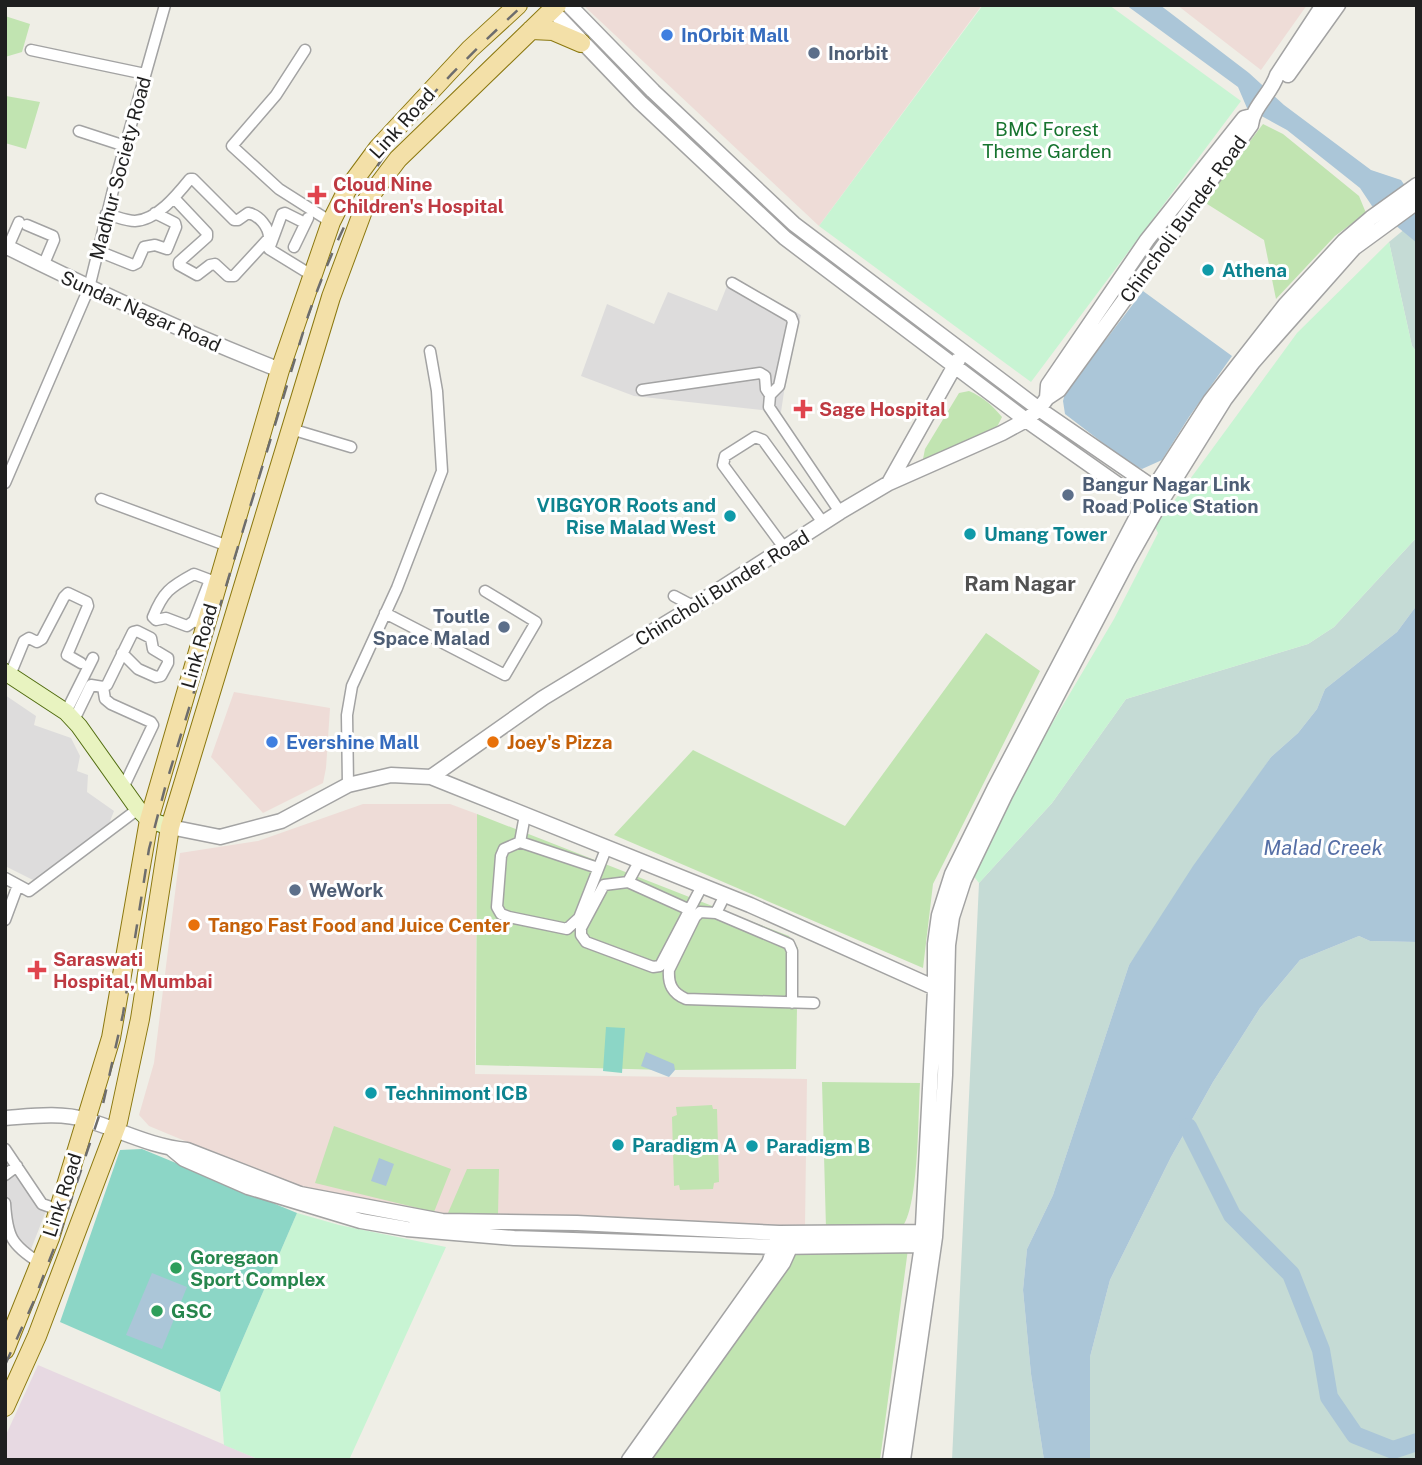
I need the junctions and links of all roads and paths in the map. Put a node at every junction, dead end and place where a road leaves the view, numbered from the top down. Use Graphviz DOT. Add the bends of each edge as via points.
graph roads {
  1 [pos="165,5"];
  2 [pos="501,5"];
  3 [pos="517,5"];
  4 [pos="1323,5"];
  5 [pos="1338,5"];
  6 [pos="556,7"];
  7 [pos="495,26"];
  8 [pos="531,30"];
  9 [pos="587,37"];
  10 [pos="31,50"];
  11 [pos="305,50"];
  12 [pos="145,75"];
  13 [pos="1273,88"];
  14 [pos="79,131"];
  15 [pos="125,146"];
  16 [pos="1416,186"];
  17 [pos="174,198"];
  18 [pos="1417,202"];
  19 [pos="312,210"];
  20 [pos="155,213"];
  21 [pos="106,214"];
  22 [pos="331,222"];
  23 [pos="305,223"];
  24 [pos="1374,223"];
  25 [pos="6,246"];
  26 [pos="294,247"];
  27 [pos="98,251"];
  28 [pos="43,266"];
  29 [pos="313,276"];
  30 [pos="732,283"];
  31 [pos="89,288"];
  32 [pos="430,351"];
  33 [pos="965,351"];
  34 [pos="954,365"];
  35 [pos="280,370"];
  36 [pos="642,390"];
  37 [pos="770,395"];
  38 [pos="1043,403"];
  39 [pos="1026,419"];
  40 [pos="291,429"];
  41 [pos="351,447"];
  42 [pos="6,476"];
  43 [pos="889,483"];
  44 [pos="1153,488"];
  45 [pos="244,492"];
  46 [pos="101,499"];
  47 [pos="268,502"];
  48 [pos="1151,504"];
  49 [pos="840,512"];
  50 [pos="824,524"];
  51 [pos="228,546"];
  52 [pos="785,549"];
  53 [pos="214,581"];
  54 [pos="485,591"];
  55 [pos="674,596"];
  56 [pos="693,607"];
  57 [pos="385,613"];
  58 [pos="200,623"];
  59 [pos="122,653"];
  60 [pos="93,658"];
  61 [pos="81,663"];
  62 [pos="8,673"];
  63 [pos="103,687"];
  64 [pos="70,716"];
  65 [pos="431,777"];
  66 [pos="348,785"];
  67 [pos="123,788"];
  68 [pos="144,815"];
  69 [pos="525,815"];
  70 [pos="170,827"];
  71 [pos="520,842"];
  72 [pos="606,849"];
  73 [pos="639,862"];
  74 [pos="598,868"];
  75 [pos="5,877"];
  76 [pos="628,882"];
  77 [pos="18,885"];
  78 [pos="702,886"];
  79 [pos="725,895"];
  80 [pos="690,909"];
  81 [pos="716,913"];
  82 [pos="5,920"];
  83 [pos="941,991"];
  84 [pos="792,1003"];
  85 [pos="814,1003"];
  86 [pos="5,1118"];
  87 [pos="86,1120"];
  88 [pos="115,1134"];
  89 [pos="5,1149"];
  90 [pos="17,1166"];
  91 [pos="5,1175"];
  92 [pos="5,1203"];
  93 [pos="59,1210"];
  94 [pos="926,1238"];
  95 [pos="777,1240"];
  96 [pos="793,1240"];
  97 [pos="40,1263"];
  98 [pos="5,1350"];
  99 [pos="5,1407"];
  100 [pos="628,1460"];
  101 [pos="642,1460"];
  102 [pos="890,1460"];
  103 [pos="903,1460"];
  1 -- 12 [label="street, Madhur Society Road"];
  2 -- 7 [label="main road"];
  3 -- 7 [label="main road, Link Road"];
  4 -- 13 [label="street"];
  5 -- 13 [label="street" via="1284,80"];
  6 -- 8 [label="main road, Link Road"];
  6 -- 9 [label="street"];
  7 -- 22 [label="main road, Link Road" via="378,148 347,190"];
  8 -- 9 [label="main road"];
  8 -- 40 [label="main road, Link Road" via="398,159 367,200 331,297"];
  9 -- 33 [label="street" via="653,91 794,225"];
  9 -- 34 [label="street" via="640,102 785,239"];
  10 -- 12 [label="street"];
  11 -- 19 [label="street" via="276,95 232,146 279,189"];
  12 -- 15 [label="street, Madhur Society Road"];
  13 -- 38 [label="street, Chincholi Bunder Road" via="1059,390"];
  14 -- 15 [label="street"];
  15 -- 21 [label="street, Madhur Society Road"];
  16 -- 24 [label="street"];
  17 -- 17 [label="street" via="207,237 179,262 192,274 215,264 234,276 270,238 255,214 248,212 234,220 193,179"];
  17 -- 20 [label="street"];
  18 -- 24 [label="street"];
  19 -- 22 [label="street"];
  19 -- 23 [label="street"];
  20 -- 21 [label="street" via="134,221"];
  20 -- 27 [label="street" via="175,223 167,249 144,247 133,265"];
  21 -- 27 [label="street, Madhur Society Road"];
  22 -- 29 [label="main road, Link Road"];
  23 -- 26 [label="street"];
  23 -- 29 [label="street" via="282,214 269,249"];
  24 -- 44 [label="street" via="1344,241 1285,305 1240,360"];
  24 -- 48 [label="street" via="1253,362"];
  25 -- 28 [label="street, Sundar Nagar Road"];
  25 -- 28 [label="street" via="23,223 53,236"];
  27 -- 31 [label="street, Madhur Society Road"];
  28 -- 31 [label="street, Sundar Nagar Road"];
  29 -- 35 [label="main road, Link Road"];
  30 -- 37 [label="street" via="793,322 779,386"];
  31 -- 35 [label="street, Sundar Nagar Road"];
  31 -- 42 [label="street, Madhur Society Road"];
  32 -- 57 [label="street" via="438,391 442,471"];
  33 -- 34 [label="street"];
  33 -- 38 [label="street"];
  34 -- 39 [label="street"];
  34 -- 43 [label="street"];
  35 -- 45 [label="main road, Link Road"];
  36 -- 37 [label="street" via="761,373"];
  37 -- 49 [label="street" via="769,407"];
  38 -- 39 [label="street, Chincholi Bunder Road"];
  38 -- 44 [label="street"];
  39 -- 43 [label="street, Chincholi Bunder Road"];
  39 -- 48 [label="street"];
  40 -- 41 [label="street"];
  40 -- 47 [label="main road, Link Road"];
  43 -- 49 [label="street, Chincholi Bunder Road"];
  44 -- 48 [label="street"];
  45 -- 47 [label="main road"];
  45 -- 51 [label="main road, Link Road"];
  46 -- 51 [label="street"];
  47 -- 70 [label="main road, Link Road"];
  48 -- 83 [label="street" via="964,880 952,917"];
  49 -- 50 [label="street, Chincholi Bunder Road"];
  50 -- 52 [label="street, Chincholi Bunder Road"];
  50 -- 52 [label="street" via="763,440 755,437 725,456 723,465"];
  51 -- 53 [label="main road, Link Road"];
  52 -- 56 [label="street, Chincholi Bunder Road"];
  53 -- 58 [label="main road, Link Road"];
  53 -- 58 [label="street" via="194,574 169,587 153,617 187,626"];
  54 -- 57 [label="street" via="536,622 505,675"];
  55 -- 56 [label="street"];
  56 -- 65 [label="street, Chincholi Bunder Road" via="543,698"];
  57 -- 66 [label="street" via="352,686 347,715"];
  58 -- 68 [label="main road, Link Road"];
  59 -- 59 [label="street" via="137,631 151,638 153,649 168,658 168,663 162,676 156,677 138,669"];
  59 -- 63 [label="street"];
  60 -- 64 [label="street"];
  61 -- 62 [label="street" via="66,655 88,606 68,593 43,639 24,640"];
  62 -- 64 [label="main road"];
  63 -- 64 [label="street" via="91,685"];
  63 -- 67 [label="street" via="111,704 153,725"];
  64 -- 67 [label="main road"];
  65 -- 66 [label="street" via="391,775"];
  65 -- 69 [label="street"];
  66 -- 70 [label="street" via="281,821 220,837"];
  67 -- 68 [label="main road"];
  68 -- 70 [label="main road"];
  68 -- 77 [label="street" via="30,891"];
  68 -- 87 [label="main road, Link Road" via="111,1038"];
  69 -- 71 [label="street"];
  69 -- 72 [label="street"];
  70 -- 88 [label="main road, Link Road" via="140,1019"];
  71 -- 74 [label="street"];
  71 -- 74 [label="street" via="504,849 501,856 496,907 509,917 567,929 579,918"];
  72 -- 73 [label="street"];
  72 -- 74 [label="street"];
  73 -- 76 [label="street"];
  73 -- 78 [label="street"];
  75 -- 77 [label="street"];
  76 -- 80 [label="street"];
  76 -- 80 [label="street" via="601,888 581,928 586,942 660,966"];
  77 -- 82 [label="street"];
  78 -- 79 [label="street"];
  78 -- 80 [label="street"];
  79 -- 81 [label="street"];
  79 -- 83 [label="street"];
  81 -- 84 [label="street" via="789,944"];
  81 -- 84 [label="street" via="700,912 695,917 668,970 672,989 686,999"];
  83 -- 94 [label="street" via="945,1075"];
  84 -- 85 [label="street"];
  86 -- 87 [label="street" via="59,1115"];
  87 -- 88 [label="street"];
  87 -- 93 [label="main road, Link Road"];
  88 -- 95 [label="street" via="172,1149 184,1159 248,1187 361,1221 446,1234 506,1230"];
  88 -- 99 [label="main road, Link Road"];
  89 -- 90 [label="street"];
  90 -- 91 [label="street"];
  90 -- 93 [label="street" via="43,1204"];
  92 -- 97 [label="street" via="6,1226 13,1241"];
  93 -- 97 [label="main road, Link Road"];
  94 -- 96 [label="street"];
  94 -- 102 [label="street"];
  94 -- 103 [label="street"];
  95 -- 96 [label="street"];
  95 -- 100 [label="street" via="769,1263"];
  96 -- 101 [label="street" via="783,1263"];
  97 -- 98 [label="main road, Link Road"];
}
